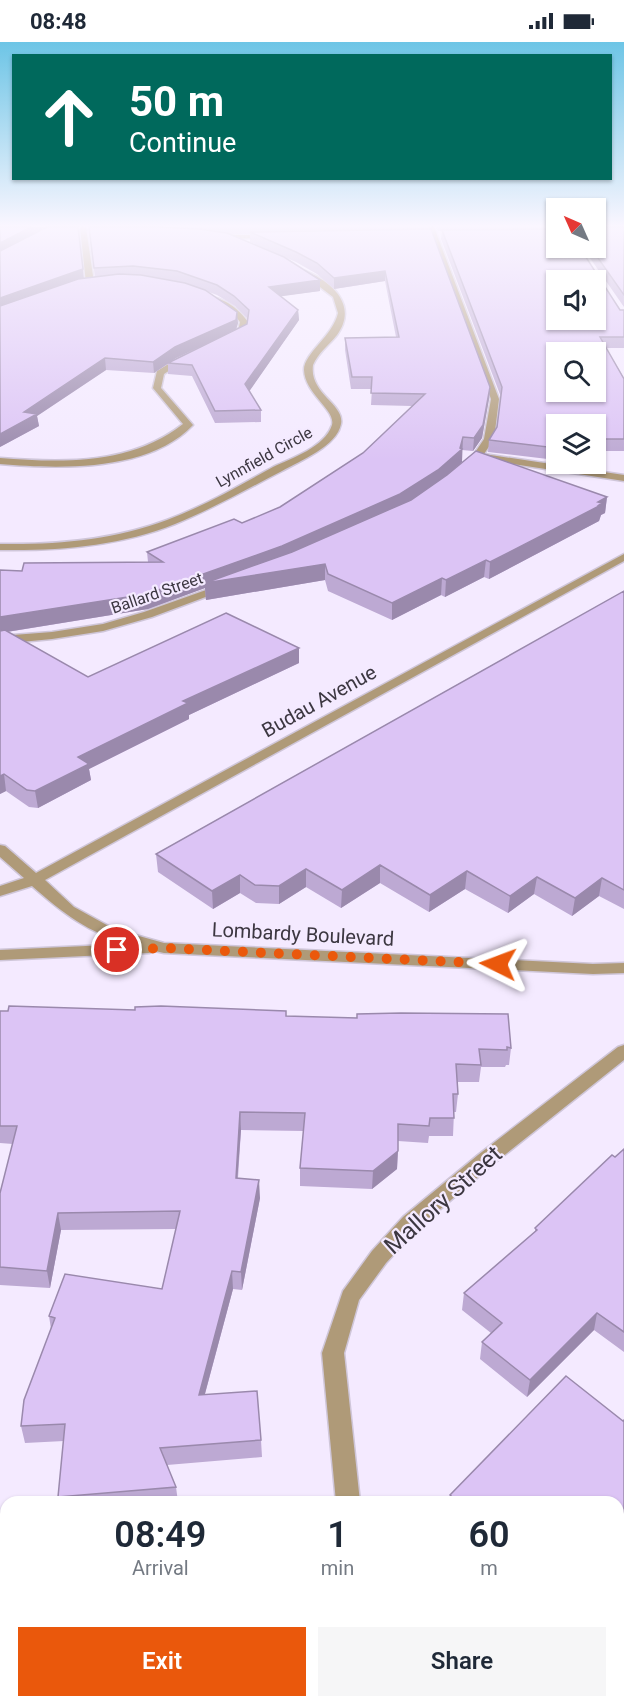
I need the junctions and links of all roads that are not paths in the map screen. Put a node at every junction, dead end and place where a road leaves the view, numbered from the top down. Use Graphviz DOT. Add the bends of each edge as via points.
graph roads {
  1 [pos="222,305"];
  2 [pos="340,305"];
  3 [pos="462,305"];
  4 [pos="220,345"];
  5 [pos="198,352"];
  6 [pos="478,456"];
  7 [pos="0,461"];
  8 [pos="460,472"];
  9 [pos="624,478"];
  10 [pos="0,547"];
  11 [pos="624,557"];
  12 [pos="233,583"];
  13 [pos="0,640"];
  14 [pos="0,849"];
  15 [pos="34,880"];
  16 [pos="0,891"];
  17 [pos="164,948"];
  18 [pos="0,955"];
  19 [pos="624,968"];
  20 [pos="624,1051"];
  21 [pos="347,1496"];
  1 -- 4 [label="street" via="237,312 244,322 242,333"];
  2 -- 10 [label="street, Lynnfield Circle" via="344,312 342,323 308,367 309,382 337,413 332,436 314,450 157,527 82,542"];
  3 -- 6 [label="street" via="495,399 489,439"];
  5 -- 7 [label="street" via="160,373 157,388 165,401 183,414 188,425 159,447 94,461"];
  6 -- 8 [label="street"];
  6 -- 9 [label="street"];
  11 -- 15 [label="street, Budau Avenue"];
  12 -- 13 [label="street, Ballard Street" via="136,619 88,631"];
  14 -- 15 [label="street, Lombardy Boulevard"];
  15 -- 16 [label="street"];
  15 -- 17 [label="street, Lombardy Boulevard" via="69,910 108,933"];
  17 -- 18 [label="street"];
  17 -- 19 [label="street, Lombardy Boulevard"];
  20 -- 21 [label="street, Mallory Street" via="410,1223 350,1297 333,1353"];
}
